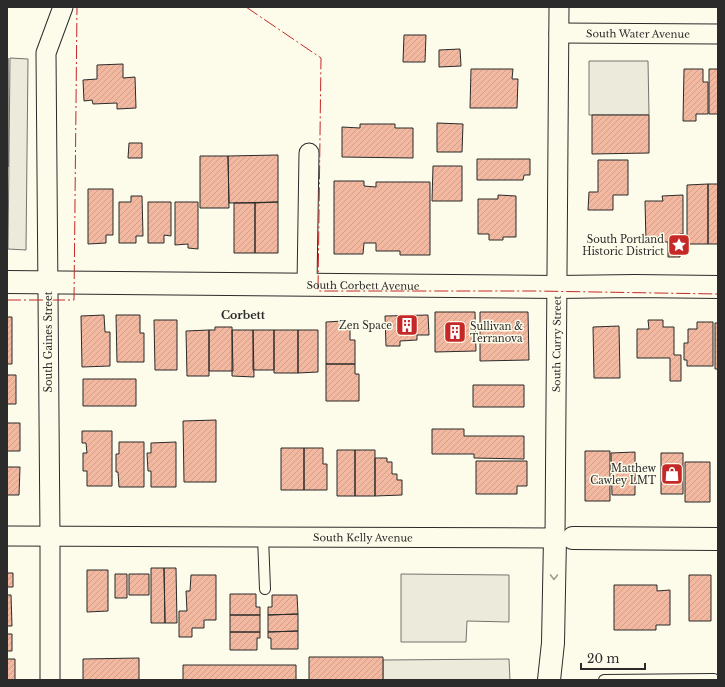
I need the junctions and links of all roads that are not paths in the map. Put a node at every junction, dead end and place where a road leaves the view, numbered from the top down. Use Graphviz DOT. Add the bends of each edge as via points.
graph roads {
  1 [pos="63,7"];
  2 [pos="559,7"];
  3 [pos="558,33"];
  4 [pos="718,34"];
  5 [pos="309,153"];
  6 [pos="7,282"];
  7 [pos="48,283"];
  8 [pos="307,285"];
  9 [pos="557,287"];
  10 [pos="718,287"];
  11 [pos="7,536"];
  12 [pos="50,537"];
  13 [pos="263,538"];
  14 [pos="564,538"];
  15 [pos="718,539"];
  16 [pos="265,589"];
  17 [pos="50,680"];
  18 [pos="549,680"];
  19 [pos="604,680"];
  20 [pos="714,680"];
  1 -- 7 [label="street, South Gaines Street" via="46,53"];
  2 -- 3 [label="street, South Curry Street"];
  3 -- 4 [label="street, South Water Avenue"];
  3 -- 9 [label="street, South Curry Street"];
  5 -- 8 [label="street"];
  6 -- 7 [label="street, South Corbett Avenue"];
  7 -- 8 [label="street, South Corbett Avenue"];
  7 -- 12 [label="street, South Gaines Street"];
  8 -- 9 [label="street, South Corbett Avenue"];
  9 -- 10 [label="street, South Corbett Avenue"];
  9 -- 14 [label="street, South Curry Street"];
  11 -- 12 [label="street, South Kelly Avenue"];
  12 -- 13 [label="street, South Kelly Avenue"];
  12 -- 17 [label="street, South Gaines Street"];
  13 -- 14 [label="street, South Kelly Avenue"];
  13 -- 16 [label="lane"];
  14 -- 15 [label="street, South Kelly Avenue"];
  14 -- 18 [label="street, South Curry Street, one-way"];
  19 -- 20 [label="lane"];
}
